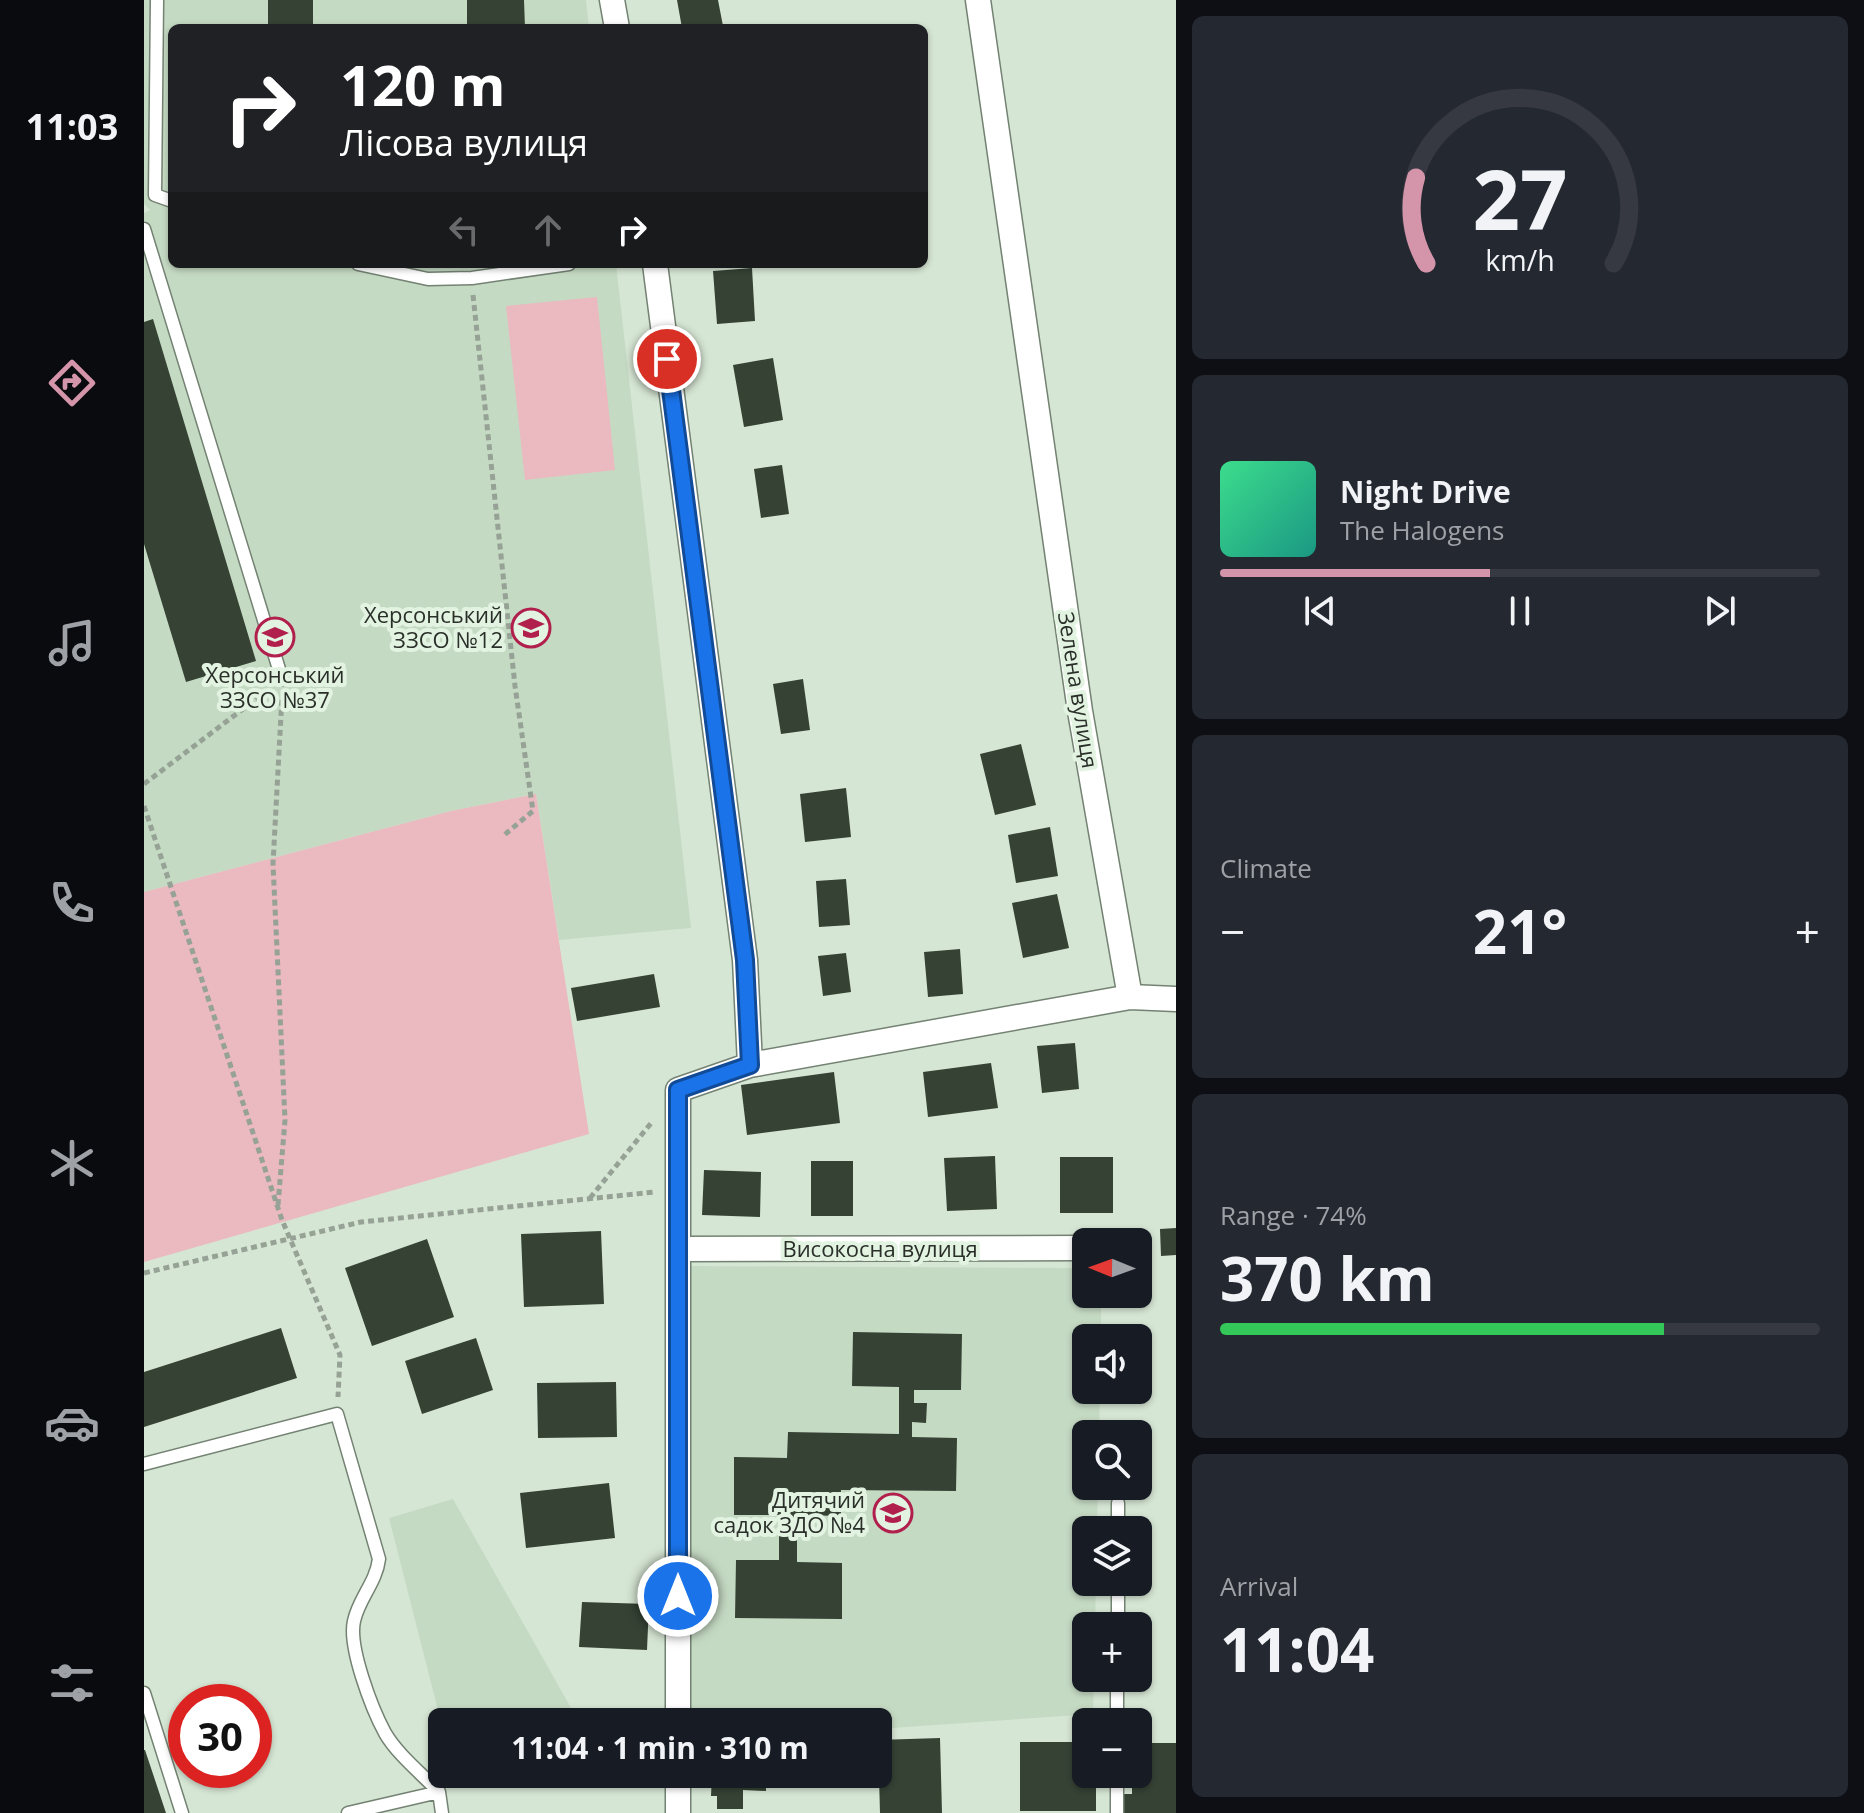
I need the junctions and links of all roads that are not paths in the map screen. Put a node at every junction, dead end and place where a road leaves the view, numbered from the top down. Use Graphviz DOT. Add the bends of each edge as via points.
graph roads {
  1 [pos="157,0"];
  2 [pos="612,0"];
  3 [pos="978,0"];
  4 [pos="616,24"];
  5 [pos="150,197"];
  6 [pos="144,229"];
  7 [pos="377,268"];
  8 [pos="541,268"];
  9 [pos="656,268"];
  10 [pos="282,679"];
  11 [pos="1130,997"];
  12 [pos="1176,999"];
  13 [pos="750,1065"];
  14 [pos="1072,1248"];
  15 [pos="678,1249"];
  16 [pos="144,1464"];
  17 [pos="1118,1503"];
  18 [pos="1118,1516"];
  19 [pos="144,1693"];
  20 [pos="678,1708"];
  21 [pos="678,1788"];
  22 [pos="1117,1788"];
  23 [pos="439,1792"];
  24 [pos="182,1813"];
  25 [pos="348,1813"];
  26 [pos="442,1813"];
  27 [pos="678,1813"];
  28 [pos="1117,1813"];
  1 -- 5 [label="lane"];
  2 -- 4 [label="street"];
  3 -- 11 [label="street, Зелена вулиця" via="1080,711"];
  6 -- 10 [label="lane"];
  7 -- 8 [label="lane" via="428,279"];
  9 -- 13 [label="street" via="745,960"];
  11 -- 12 [label="street"];
  11 -- 13 [label="street"];
  13 -- 15 [label="street" via="678,1090"];
  14 -- 15 [label="street, Високосна вулиця"];
  15 -- 20 [label="street"];
  16 -- 23 [label="lane" via="337,1414 379,1559 377,1575 353,1625 355,1649 386,1735"];
  17 -- 18 [label="lane"];
  19 -- 24 [label="lane"];
  21 -- 27 [label="street"];
  22 -- 28 [label="lane"];
  23 -- 25 [label="lane"];
  23 -- 26 [label="lane"];
}
